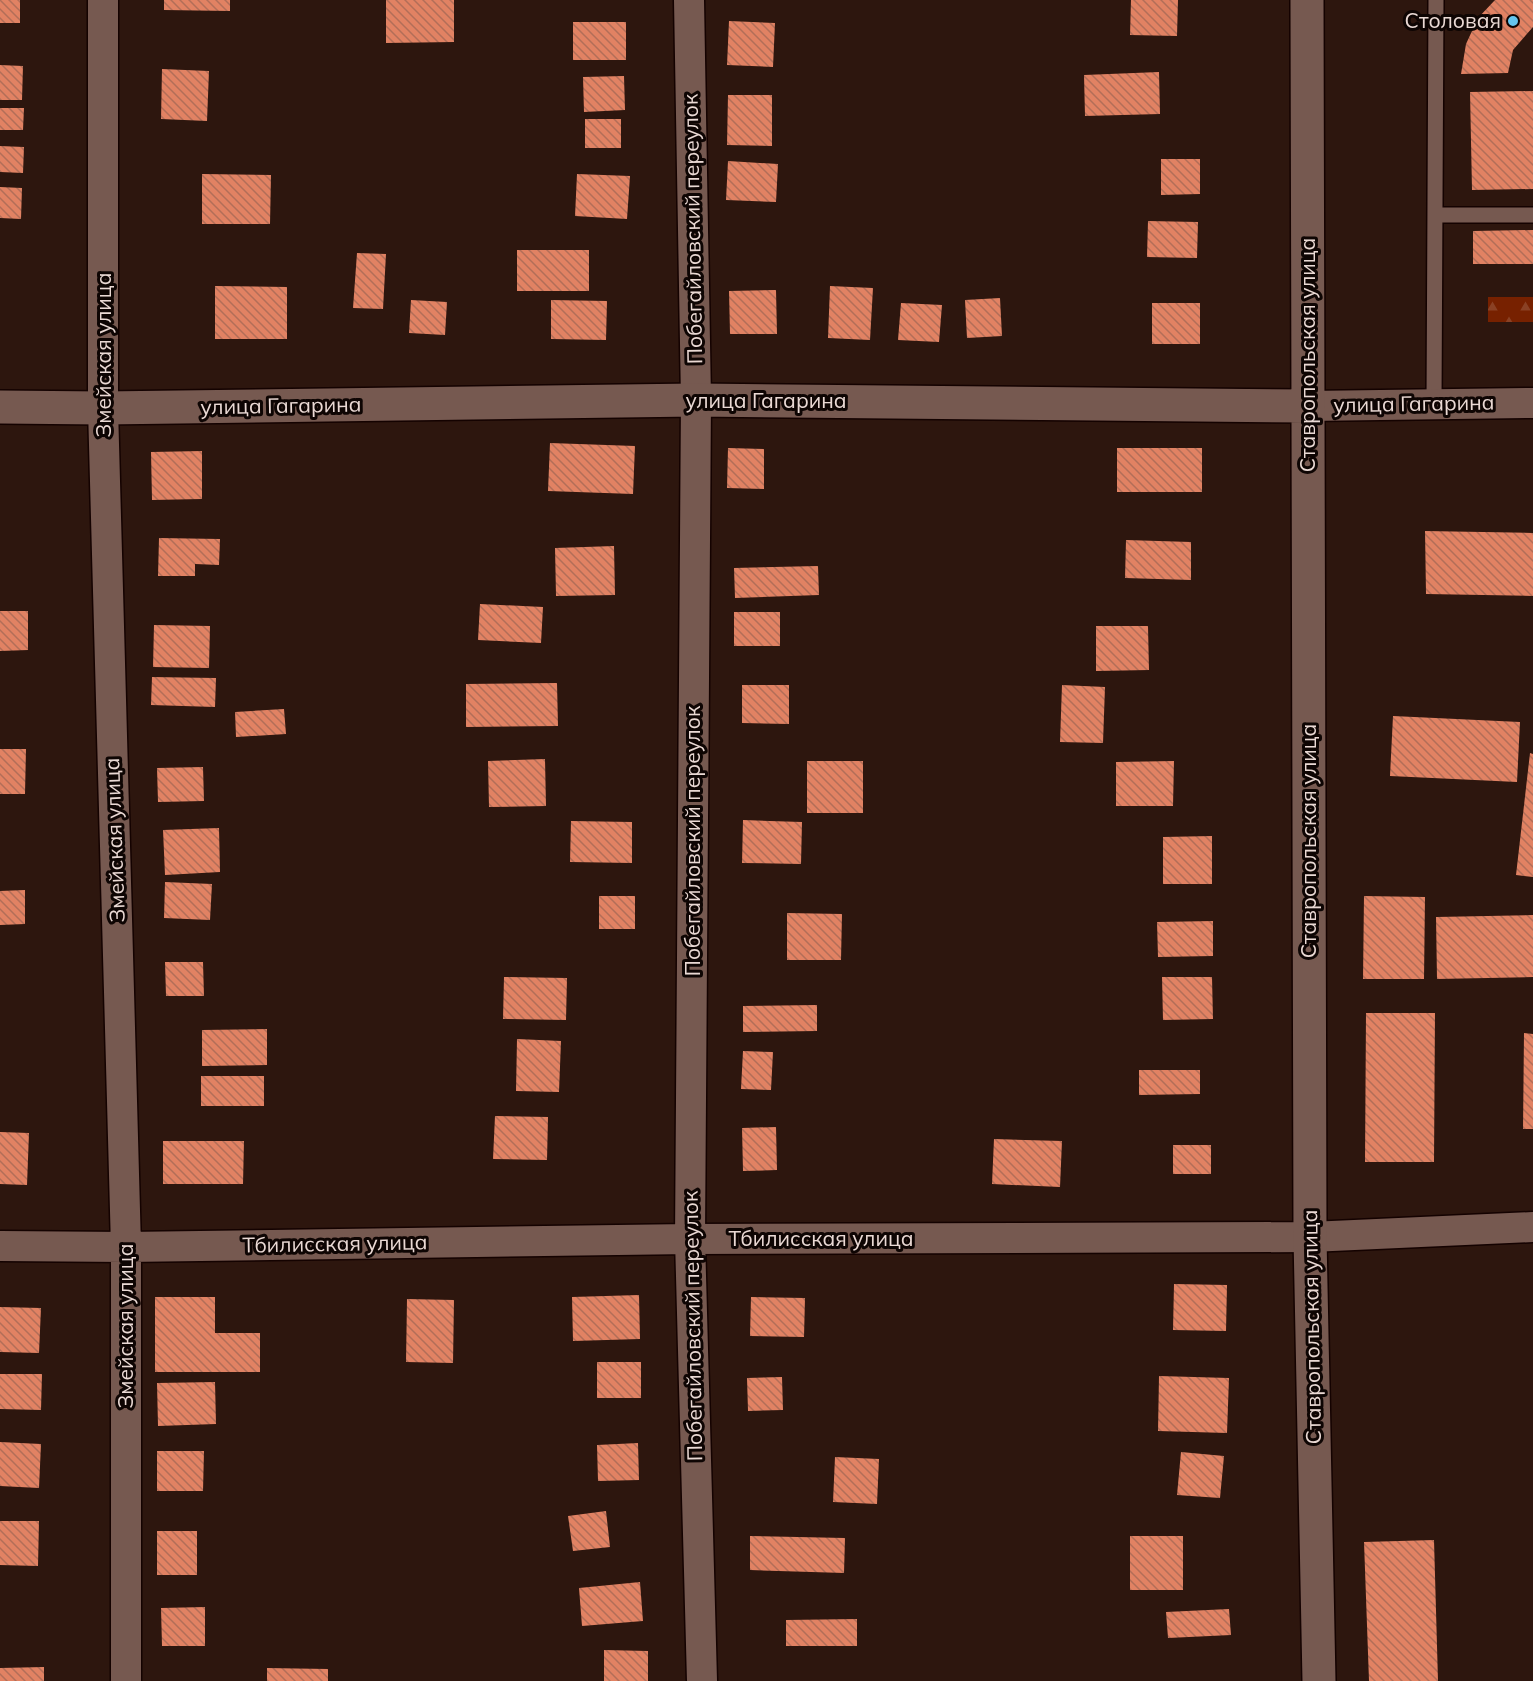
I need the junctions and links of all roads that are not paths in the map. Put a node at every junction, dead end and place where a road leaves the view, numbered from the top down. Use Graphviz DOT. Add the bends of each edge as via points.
graph roads {
  1 [pos="103,0"];
  2 [pos="689,0"];
  3 [pos="1307,0"];
  4 [pos="1436,0"];
  5 [pos="1435,215"];
  6 [pos="1533,215"];
  7 [pos="696,400"];
  8 [pos="1533,403"];
  9 [pos="1434,404"];
  10 [pos="1308,406"];
  11 [pos="0,407"];
  12 [pos="104,408"];
  13 [pos="1533,1227"];
  14 [pos="1310,1237"];
  15 [pos="690,1239"];
  16 [pos="0,1246"];
  17 [pos="126,1247"];
  18 [pos="126,1681"];
  19 [pos="702,1681"];
  20 [pos="1319,1681"];
  1 -- 12 [label="street, Змейская улица"];
  2 -- 7 [label="street, Побегайловский переулок"];
  3 -- 10 [label="street, Ставропольская улица"];
  4 -- 5 [label="lane"];
  5 -- 6 [label="lane"];
  5 -- 9 [label="lane"];
  7 -- 10 [label="street, улица Гагарина"];
  7 -- 12 [label="street, улица Гагарина"];
  7 -- 15 [label="street, Побегайловский переулок"];
  8 -- 9 [label="street, улица Гагарина"];
  9 -- 10 [label="street, улица Гагарина"];
  10 -- 14 [label="street, Ставропольская улица"];
  11 -- 12 [label="street, улица Гагарина"];
  12 -- 17 [label="street, Змейская улица"];
  13 -- 14 [label="street, Тбилисская улица"];
  14 -- 15 [label="street, Тбилисская улица"];
  14 -- 20 [label="street, Ставропольская улица"];
  15 -- 17 [label="street, Тбилисская улица"];
  15 -- 19 [label="street, Побегайловский переулок"];
  16 -- 17 [label="street, Тбилисская улица"];
  17 -- 18 [label="street, Змейская улица"];
}
